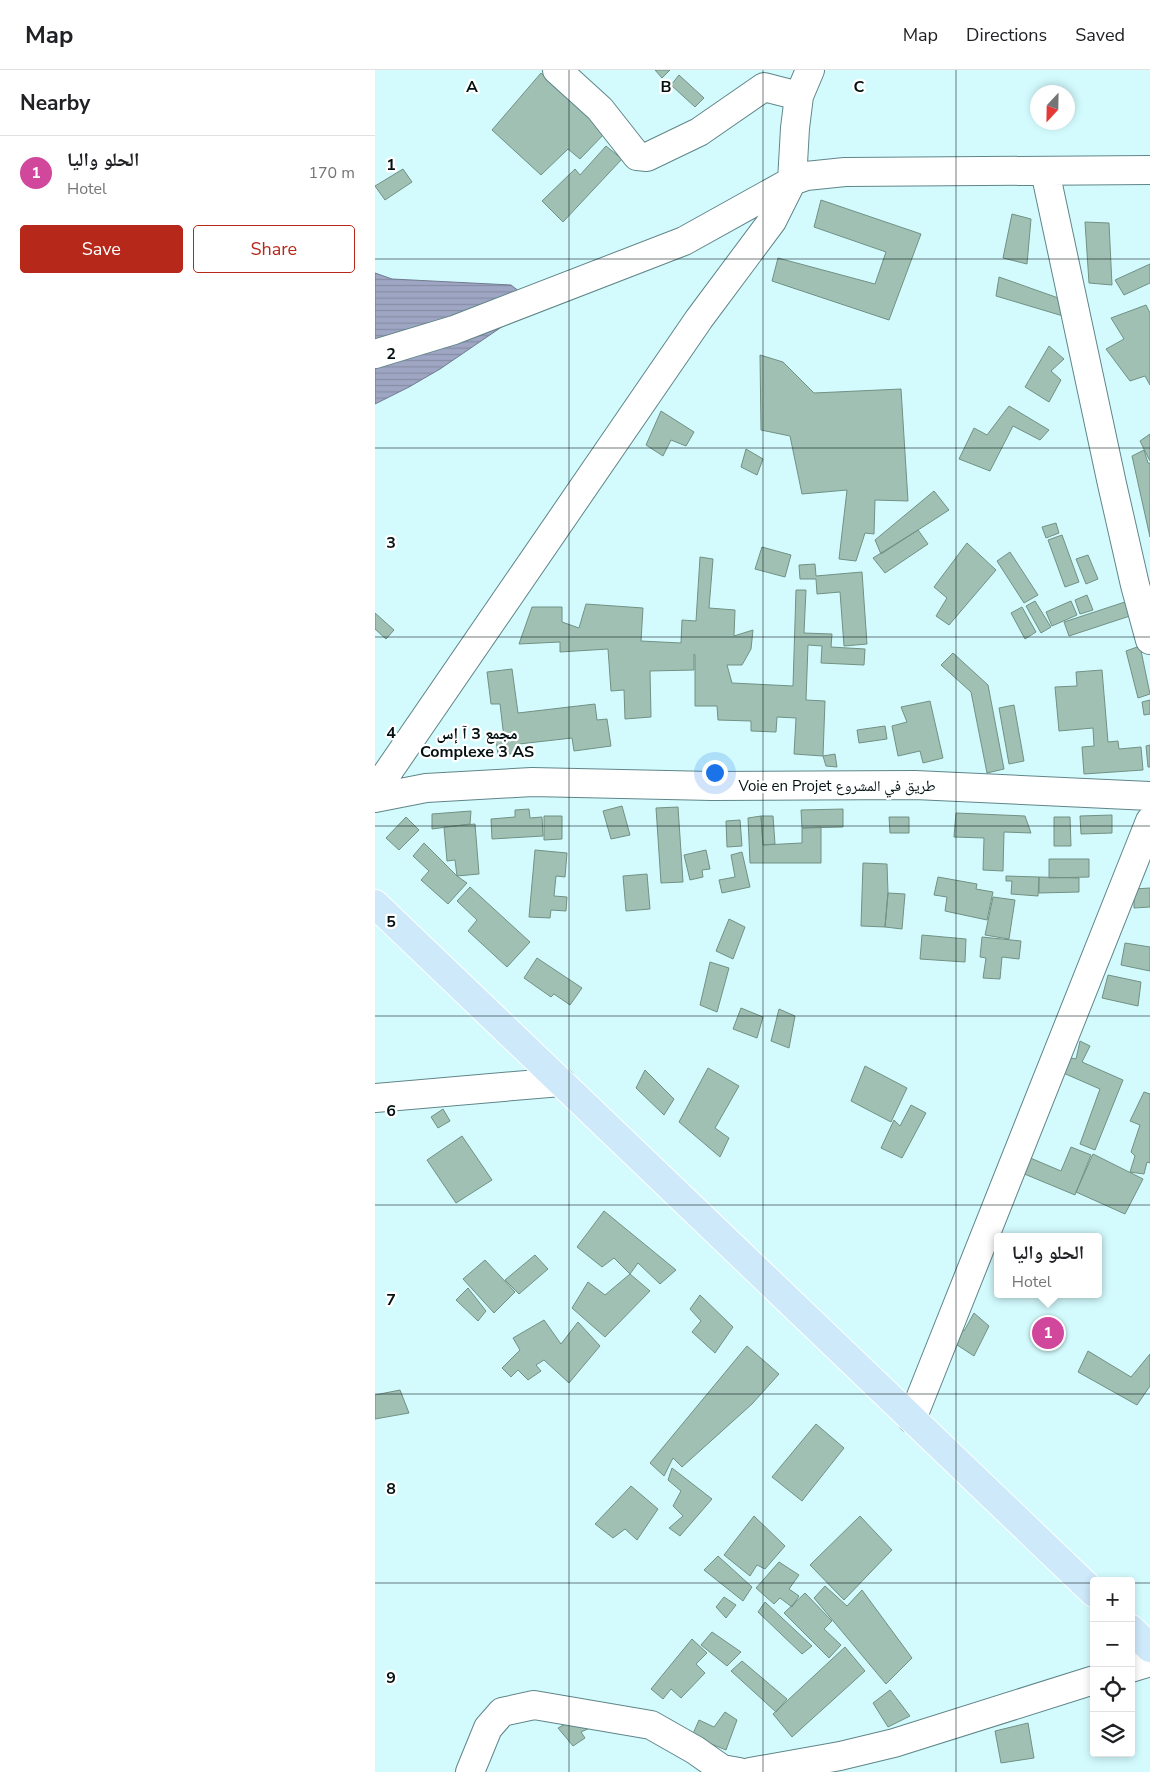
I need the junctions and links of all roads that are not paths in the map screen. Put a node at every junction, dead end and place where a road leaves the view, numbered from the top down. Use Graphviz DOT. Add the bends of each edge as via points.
graph roads {
  1 [pos="557,70"];
  2 [pos="810,70"];
  3 [pos="799,96"];
  4 [pos="1150,170"];
  5 [pos="1045,171"];
  6 [pos="792,182"];
  7 [pos="375,354"];
  8 [pos="1150,640"];
  9 [pos="375,791"];
  10 [pos="1150,796"];
  11 [pos="375,798"];
  12 [pos="1150,821"];
  13 [pos="375,904"];
  14 [pos="561,1082"];
  15 [pos="375,1098"];
  16 [pos="912,1419"];
  17 [pos="1090,1590"];
  18 [pos="1135,1634"];
  19 [pos="1150,1648"];
  20 [pos="1150,1662"];
  21 [pos="1134,1667"];
  22 [pos="1090,1681"];
  23 [pos="470,1772"];
  24 [pos="739,1772"];
  25 [pos="750,1772"];
  1 -- 3 [label="street" via="600,109 637,156 647,157 699,132 764,87"];
  2 -- 3 [label="street"];
  3 -- 6 [label="street"];
  4 -- 5 [label="street"];
  5 -- 6 [label="street" via="845,172 806,176"];
  5 -- 8 [label="street" via="1114,493"];
  6 -- 7 [label="street" via="684,241 455,330"];
  6 -- 9 [label="street" via="772,221 699,318"];
  10 -- 11 [label="street, Voie en Projet طريق في المشروع" via="915,785 711,786 532,782 426,788"];
  12 -- 16 [label="street"];
  13 -- 14 [label="main road"];
  14 -- 15 [label="street"];
  14 -- 16 [label="main road"];
  16 -- 17 [label="main road"];
  18 -- 19 [label="main road"];
  20 -- 21 [label="street"];
  22 -- 25 [label="street" via="894,1743"];
  23 -- 24 [label="street" via="488,1728 503,1712 533,1705 651,1726 722,1769"];
}
